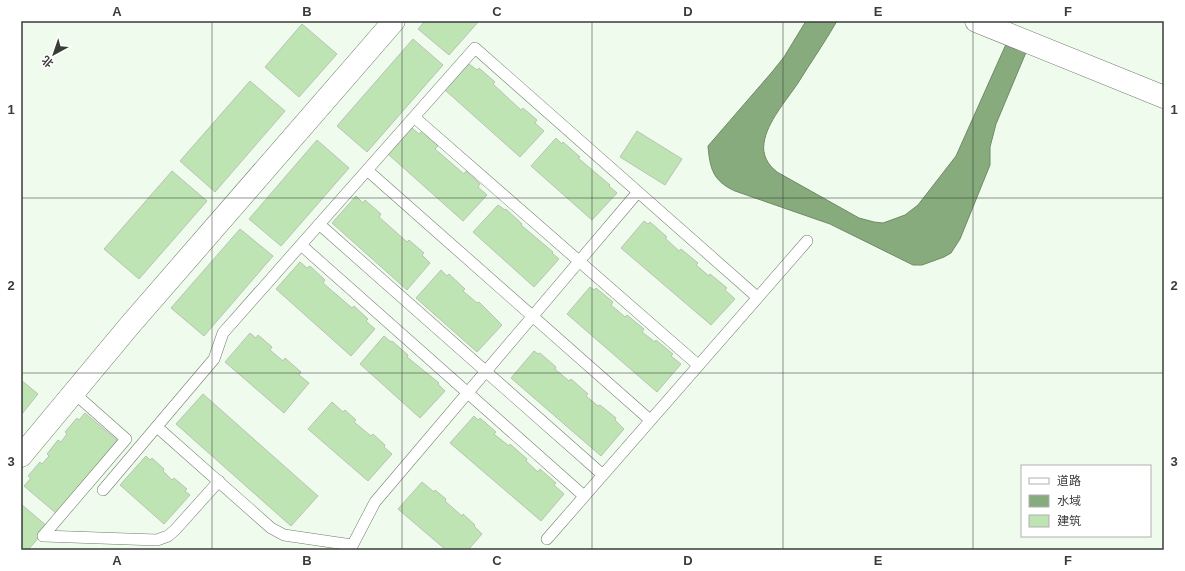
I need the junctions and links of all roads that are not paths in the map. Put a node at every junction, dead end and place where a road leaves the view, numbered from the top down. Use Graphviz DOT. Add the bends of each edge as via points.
graph roads {
  1 [pos="394,21"];
  2 [pos="976,21"];
  3 [pos="1164,97"];
  4 [pos="414,117"];
  5 [pos="367,170"];
  6 [pos="638,192"];
  7 [pos="319,224"];
  8 [pos="807,241"];
  9 [pos="301,245"];
  10 [pos="579,261"];
  11 [pos="758,297"];
  12 [pos="532,317"];
  13 [pos="698,365"];
  14 [pos="486,371"];
  15 [pos="74,393"];
  16 [pos="468,393"];
  17 [pos="650,420"];
  18 [pos="156,427"];
  19 [pos="21,456"];
  20 [pos="603,474"];
  21 [pos="218,481"];
  22 [pos="103,490"];
  23 [pos="584,496"];
  24 [pos="547,539"];
  25 [pos="351,548"];
  1 -- 15 [label="street"];
  2 -- 3 [label="street"];
  4 -- 5 [label="lane"];
  4 -- 6 [label="lane" via="475,48"];
  4 -- 10 [label="lane"];
  5 -- 7 [label="lane"];
  5 -- 12 [label="lane"];
  6 -- 10 [label="lane"];
  6 -- 11 [label="lane"];
  7 -- 9 [label="lane"];
  7 -- 14 [label="lane"];
  8 -- 11 [label="lane"];
  9 -- 16 [label="lane"];
  9 -- 18 [label="lane" via="223,333 214,359"];
  10 -- 12 [label="lane"];
  10 -- 13 [label="lane"];
  11 -- 13 [label="lane"];
  12 -- 14 [label="lane"];
  12 -- 17 [label="lane"];
  13 -- 17 [label="lane"];
  14 -- 16 [label="lane"];
  14 -- 20 [label="lane"];
  15 -- 19 [label="street"];
  15 -- 21 [label="lane" via="126,439 44,536 157,540 175,530"];
  16 -- 23 [label="lane"];
  16 -- 25 [label="lane" via="375,502"];
  17 -- 20 [label="lane"];
  18 -- 21 [label="lane"];
  18 -- 22 [label="lane"];
  20 -- 23 [label="lane"];
  21 -- 25 [label="lane" via="271,528 284,535"];
  23 -- 24 [label="lane"];
}
